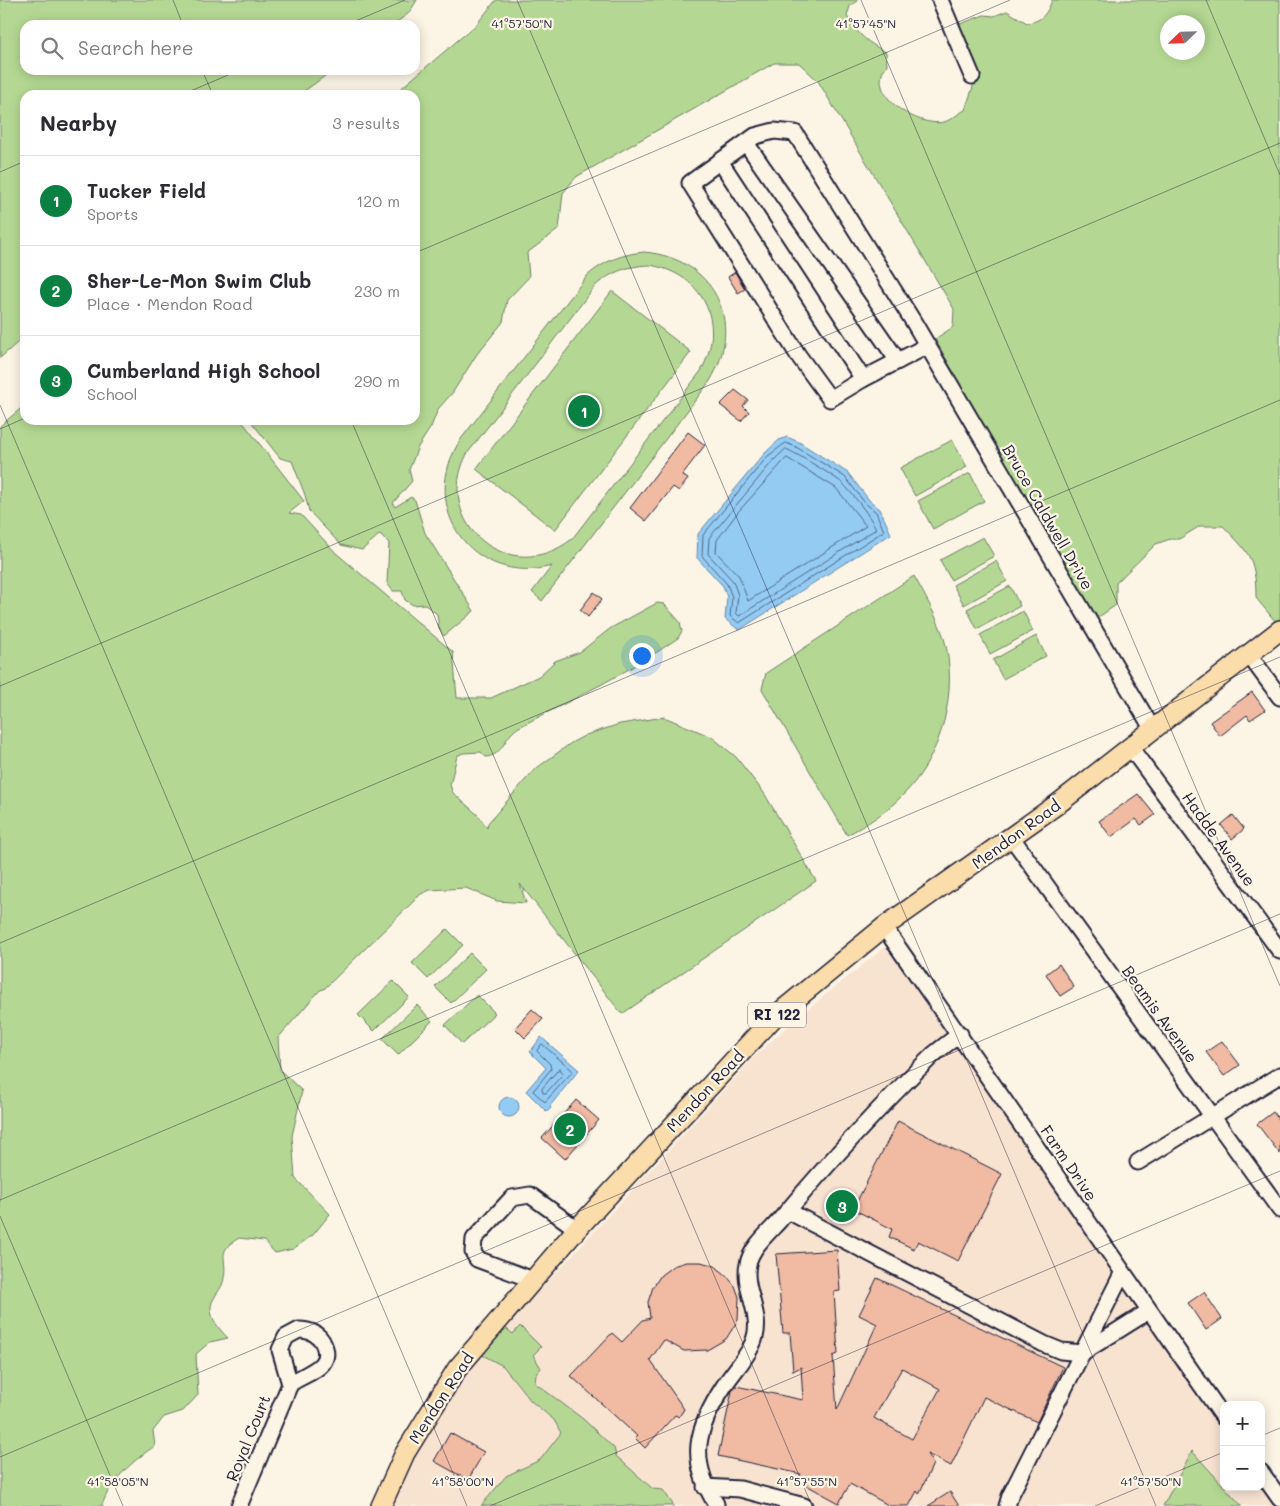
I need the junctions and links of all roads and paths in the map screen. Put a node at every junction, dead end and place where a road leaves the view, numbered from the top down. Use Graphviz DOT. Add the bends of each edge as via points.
graph roads {
  1 [pos="940,0"];
  2 [pos="972,76"];
  3 [pos="746,142"];
  4 [pos="720,161"];
  5 [pos="928,346"];
  6 [pos="898,361"];
  7 [pos="863,379"];
  8 [pos="1280,630"];
  9 [pos="1249,655"];
  10 [pos="1280,697"];
  11 [pos="1153,730"];
  12 [pos="1130,747"];
  13 [pos="1012,838"];
  14 [pos="884,928"];
  15 [pos="1280,951"];
  16 [pos="960,1034"];
  17 [pos="1280,1076"];
  18 [pos="1213,1117"];
  19 [pos="1138,1162"];
  20 [pos="1280,1210"];
  21 [pos="788,1211"];
  22 [pos="577,1229"];
  23 [pos="1122,1274"];
  24 [pos="533,1280"];
  25 [pos="1149,1311"];
  26 [pos="1082,1353"];
  27 [pos="290,1384"];
  28 [pos="1220,1412"];
  29 [pos="1265,1478"];
  30 [pos="705,1486"];
  31 [pos="1280,1499"];
  32 [pos="716,1504"];
  33 [pos="240,1506"];
  34 [pos="381,1506"];
  35 [pos="804,1506"];
  36 [pos="1007,1506"];
  1 -- 2 [label="street"];
  3 -- 4 [label="street"];
  3 -- 5 [label="street, Bruce Caldwell Drive" via="774,131 795,133"];
  3 -- 6 [label="street"];
  4 -- 7 [label="street"];
  4 -- 7 [label="street" via="690,183 798,355 830,399"];
  5 -- 6 [label="street"];
  5 -- 11 [label="street, Bruce Caldwell Drive"];
  6 -- 7 [label="street"];
  8 -- 9 [label="main road, Mendon Road / RI 122"];
  9 -- 10 [label="street"];
  9 -- 11 [label="main road, Mendon Road / RI 122"];
  11 -- 12 [label="main road, Mendon Road / RI 122"];
  12 -- 13 [label="main road, Mendon Road / RI 122"];
  12 -- 15 [label="street, Hadde Avenue"];
  13 -- 14 [label="main road, Mendon Road / RI 122"];
  13 -- 18 [label="street, Beamis Avenue"];
  14 -- 16 [label="street, Farm Drive"];
  14 -- 22 [label="main road, Mendon Road / RI 122" via="774,1017"];
  16 -- 21 [label="street" via="934,1054"];
  16 -- 23 [label="street, Farm Drive"];
  17 -- 18 [label="street"];
  18 -- 19 [label="street"];
  18 -- 20 [label="street, Beamis Avenue"];
  21 -- 26 [label="street" via="1044,1344 1061,1351"];
  21 -- 30 [label="street" via="754,1251 748,1264 756,1331 752,1345 720,1394 700,1437 697,1456"];
  22 -- 24 [label="main road, Mendon Road / RI 122"];
  22 -- 24 [label="street" via="526,1194 512,1198 474,1239 473,1252 478,1259"];
  23 -- 25 [label="street, Farm Drive"];
  23 -- 26 [label="street"];
  24 -- 34 [label="main road, Mendon Road / RI 122" via="457,1368 405,1453"];
  25 -- 26 [label="street"];
  25 -- 28 [label="street, Farm Drive"];
  26 -- 36 [label="street"];
  27 -- 33 [label="street, Royal Court"];
  29 -- 31 [label="street"];
  30 -- 32 [label="street"];
  30 -- 35 [label="street" via="740,1489"];
}
